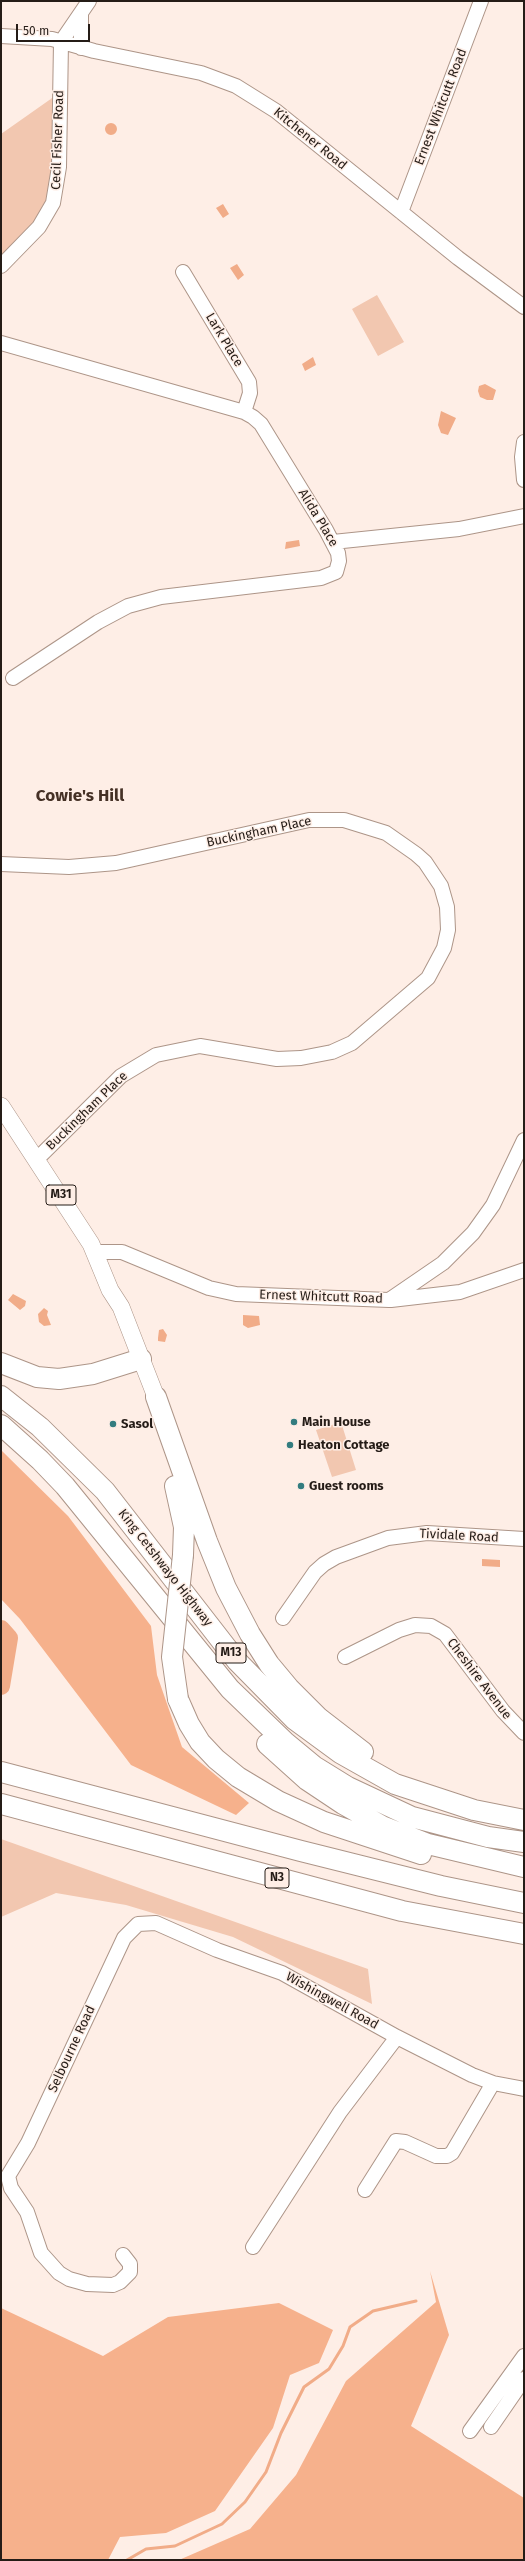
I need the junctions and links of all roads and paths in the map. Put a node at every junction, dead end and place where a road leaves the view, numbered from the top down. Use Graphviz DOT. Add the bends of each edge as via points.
graph roads {
  1 [pos="89,1"];
  2 [pos="481,1"];
  3 [pos="80,15"];
  4 [pos="1,36"];
  5 [pos="61,42"];
  6 [pos="81,48"];
  7 [pos="401,212"];
  8 [pos="1,266"];
  9 [pos="183,272"];
  10 [pos="524,307"];
  11 [pos="1,344"];
  12 [pos="244,412"];
  13 [pos="524,442"];
  14 [pos="524,480"];
  15 [pos="524,516"];
  16 [pos="333,542"];
  17 [pos="13,678"];
  18 [pos="1,864"];
  19 [pos="1,1106"];
  20 [pos="524,1140"];
  21 [pos="37,1159"];
  22 [pos="95,1252"];
  23 [pos="524,1270"];
  24 [pos="389,1300"];
  25 [pos="136,1360"];
  26 [pos="1,1363"];
  27 [pos="1,1396"];
  28 [pos="152,1399"];
  29 [pos="1,1425"];
  30 [pos="92,1517"];
  31 [pos="524,1539"];
  32 [pos="283,1618"];
  33 [pos="345,1658"];
  34 [pos="524,1734"];
  35 [pos="1,1772"];
  36 [pos="1,1804"];
  37 [pos="524,1814"];
  38 [pos="524,1820"];
  39 [pos="524,1842"];
  40 [pos="524,1868"];
  41 [pos="524,1903"];
  42 [pos="138,1924"];
  43 [pos="524,1934"];
  44 [pos="397,2037"];
  45 [pos="493,2083"];
  46 [pos="524,2089"];
  47 [pos="364,2190"];
  48 [pos="253,2247"];
  49 [pos="123,2255"];
  50 [pos="524,2356"];
  51 [pos="524,2379"];
  52 [pos="491,2427"];
  53 [pos="470,2431"];
  1 -- 3 [label="street"];
  2 -- 7 [label="street, Ernest Whitcutt Road"];
  3 -- 5 [label="street"];
  3 -- 6 [label="street"];
  4 -- 5 [label="street, Kitchener Road" via="41,37"];
  5 -- 6 [label="street, Kitchener Road"];
  5 -- 8 [label="street, Cecil Fisher Road" via="61,131 57,192 47,216 39,227"];
  6 -- 7 [label="street, Kitchener Road" via="201,73 231,83 276,111"];
  7 -- 10 [label="street, Kitchener Road"];
  9 -- 12 [label="street, Lark Place" via="249,382 250,393"];
  11 -- 12 [label="street, Alida Place"];
  12 -- 16 [label="street, Alida Place" via="261,424"];
  13 -- 14 [label="street"];
  15 -- 16 [label="street" via="459,529"];
  16 -- 17 [label="street, Alida Place" via="338,553 339,567 330,576 137,603 98,622"];
  18 -- 21 [label="street, Buckingham Place" via="69,867 116,863 309,820 344,820 386,833 416,854 425,862 441,886 447,907 448,930 444,948 428,978 352,1042 332,1052 301,1058 271,1058 226,1048 200,1046 156,1055 121,1076"];
  19 -- 21 [label="main road, M31"];
  20 -- 24 [label="street, Ernest Whitcutt Road" via="493,1206 473,1233 438,1268"];
  21 -- 22 [label="main road, M31"];
  22 -- 24 [label="street, Ernest Whitcutt Road" via="122,1252 210,1288 236,1294"];
  22 -- 25 [label="main road, M31" via="110,1290 112,1310"];
  23 -- 24 [label="street" via="460,1292"];
  25 -- 26 [label="highway" via="93,1374 60,1379 37,1376"];
  25 -- 28 [label="main road, M31"];
  27 -- 38 [label="highway, King Cetshwayo Highway / M13" via="40,1427 105,1491 237,1661 295,1720 346,1757 396,1784 474,1810"];
  28 -- 37 [label="highway" via="226,1588 250,1634 269,1664 289,1688 342,1737 395,1772 427,1787 481,1806"];
  28 -- 40 [label="highway, bridge" via="184,1527 172,1657 178,1699 188,1724 216,1759 238,1777 278,1801 324,1822 417,1853 499,1868"];
  29 -- 30 [label="highway, King Cetshwayo Highway / M13" via="40,1460"];
  30 -- 39 [label="highway, King Cetshwayo Highway / M13" via="230,1689 264,1725 314,1766 348,1787 412,1816 481,1835"];
  30 -- 40 [label="highway" via="111,1548 219,1695 246,1724 307,1780 343,1804 404,1835 456,1852"];
  31 -- 32 [label="street, Tividale Road" via="427,1533 388,1538 324,1564"];
  33 -- 34 [label="street, Cheshire Avenue" via="399,1630 415,1625 431,1626 445,1634 503,1711"];
  35 -- 41 [label="highway" via="441,1886"];
  36 -- 43 [label="highway, N3" via="402,1911"];
  42 -- 44 [label="street, Wishingwell Road" via="156,1923 217,1950 282,1973"];
  42 -- 49 [label="street, Selbourne Road" via="124,1938 28,2143 8,2176 11,2188 27,2212 41,2253 59,2273 86,2284 113,2285 130,2272 130,2264"];
  44 -- 45 [label="street, Wishingwell Road"];
  44 -- 48 [label="street" via="340,2112"];
  45 -- 46 [label="street, Wishingwell Road"];
  45 -- 47 [label="street" via="452,2153 447,2156 436,2156 405,2142 396,2141"];
  50 -- 53 [label="street"];
  51 -- 52 [label="street"];
}
